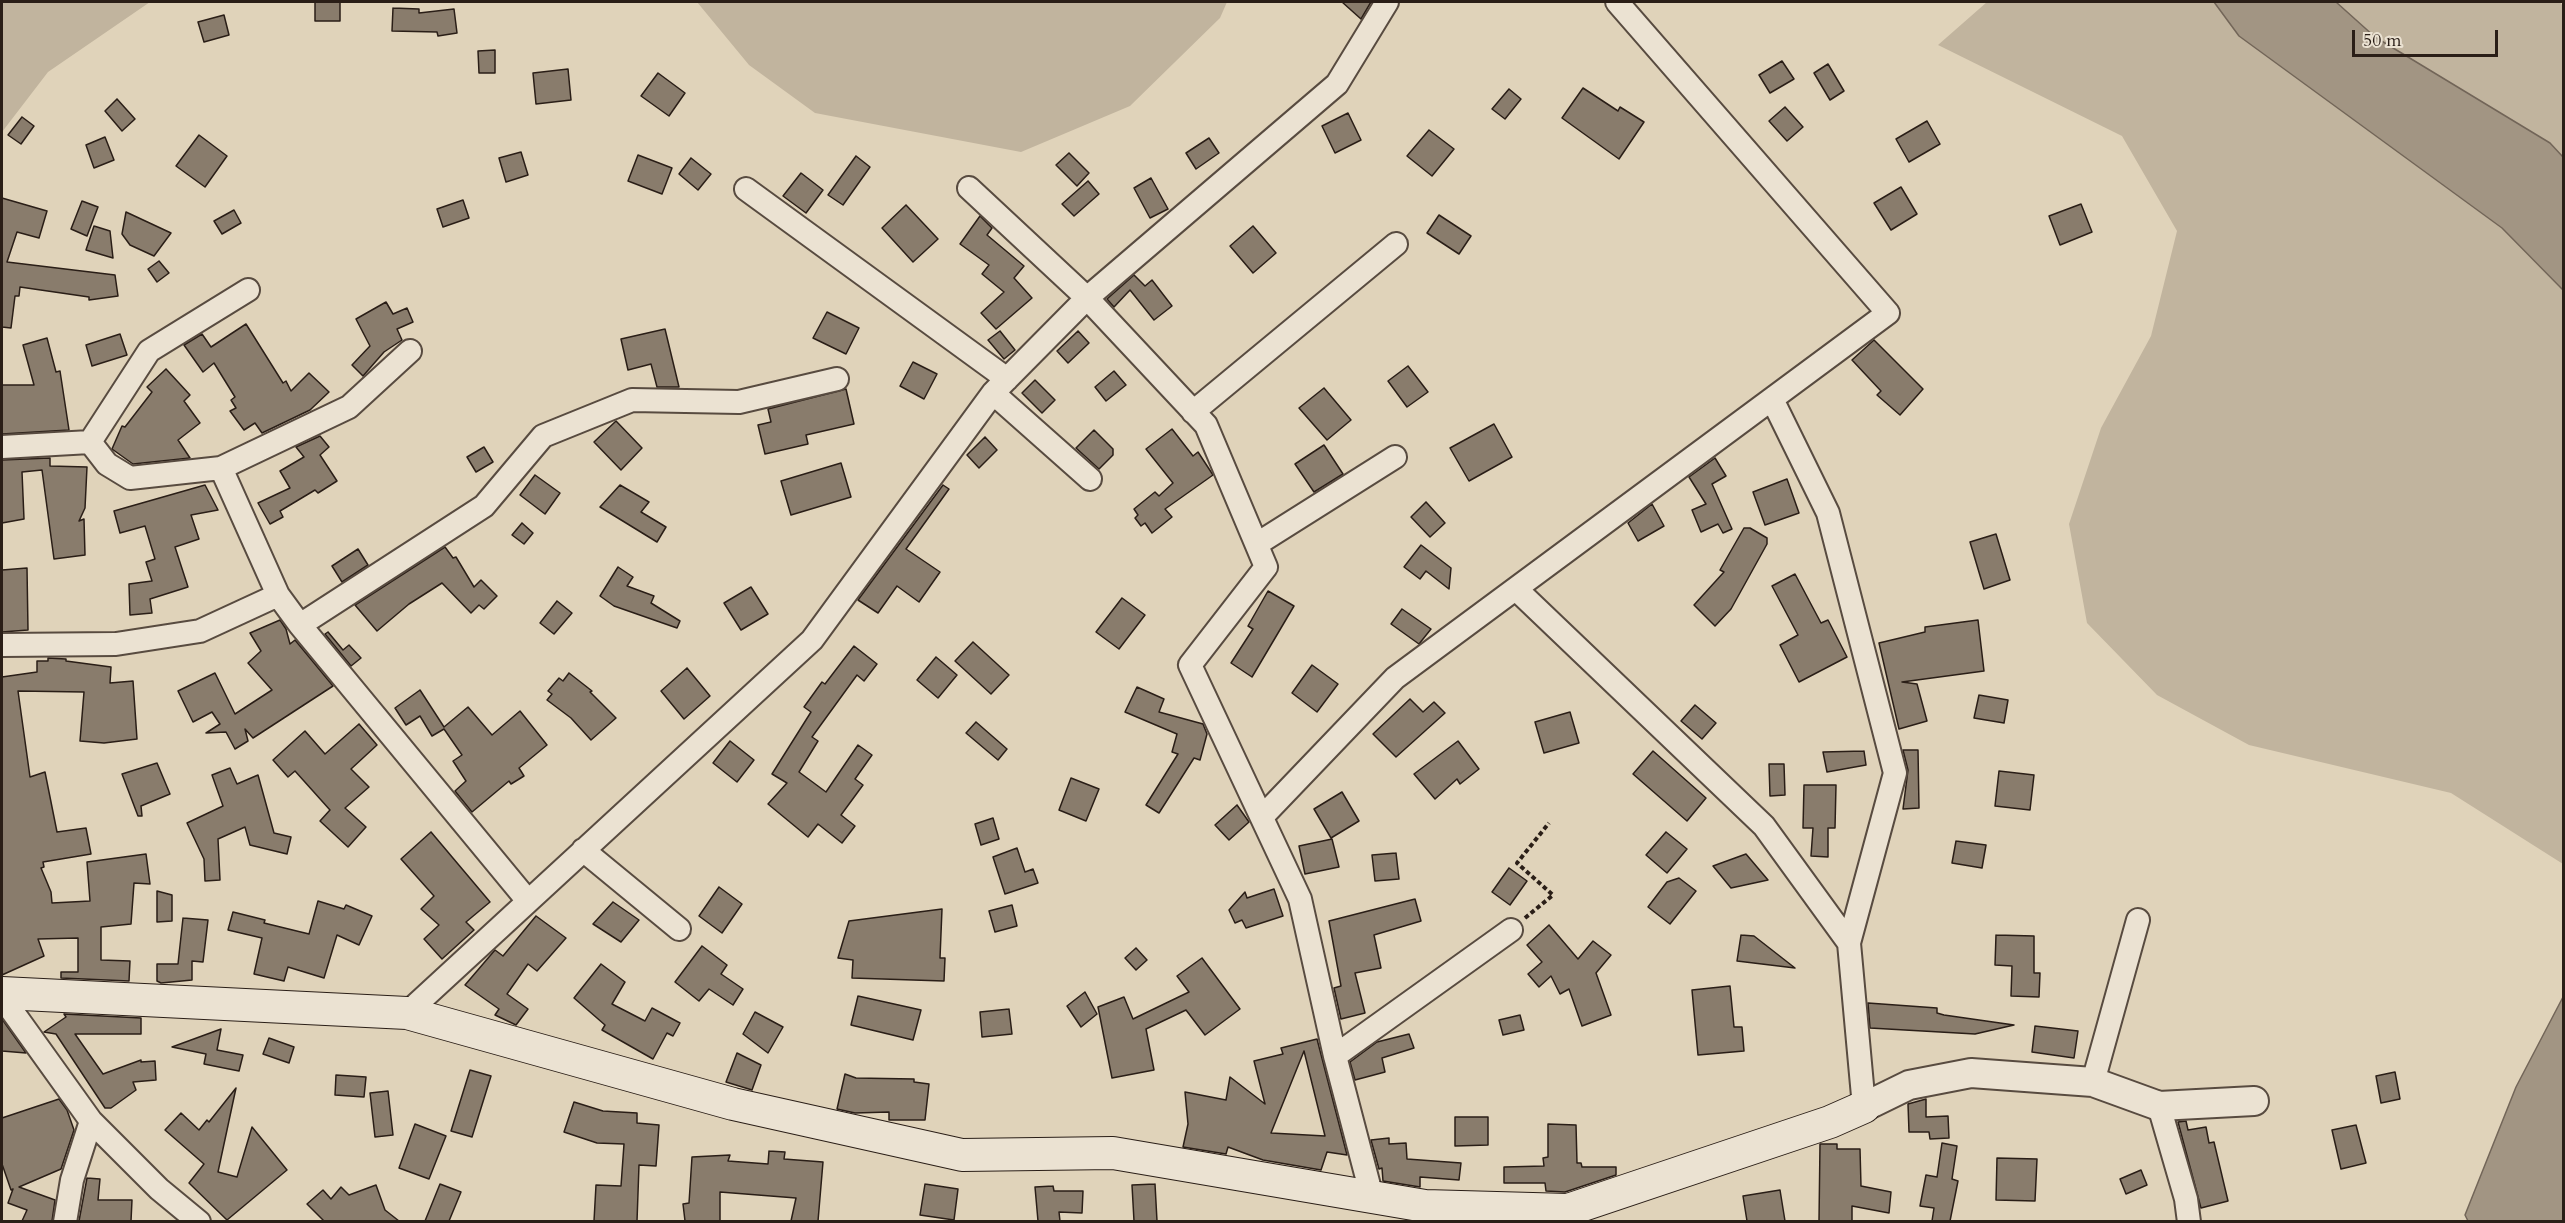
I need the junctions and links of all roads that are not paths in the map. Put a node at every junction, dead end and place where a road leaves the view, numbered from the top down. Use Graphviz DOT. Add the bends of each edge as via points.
graph roads {
  1 [pos="1387,2"];
  2 [pos="1617,2"];
  3 [pos="969,188"];
  4 [pos="746,189"];
  5 [pos="1396,244"];
  6 [pos="248,290"];
  7 [pos="1087,298"];
  8 [pos="410,351"];
  9 [pos="837,379"];
  10 [pos="1000,386"];
  11 [pos="1772,399"];
  12 [pos="1193,412"];
  13 [pos="90,442"];
  14 [pos="2,447"];
  15 [pos="1395,457"];
  16 [pos="221,468"];
  17 [pos="1090,479"];
  18 [pos="1257,544"];
  19 [pos="1516,589"];
  20 [pos="278,595"];
  21 [pos="300,625"];
  22 [pos="2,645"];
  23 [pos="1262,817"];
  24 [pos="583,850"];
  25 [pos="528,901"];
  26 [pos="2138,920"];
  27 [pos="679,930"];
  28 [pos="1511,930"];
  29 [pos="1849,943"];
  30 [pos="2,995"];
  31 [pos="407,1013"];
  32 [pos="1335,1056"];
  33 [pos="2093,1082"];
  34 [pos="2254,1101"];
  35 [pos="2159,1106"];
  36 [pos="1864,1107"];
  37 [pos="91,1121"];
  38 [pos="1372,1197"];
  39 [pos="65,1221"];
  40 [pos="199,1221"];
  41 [pos="2188,1221"];
  1 -- 7 [label="street" via="1337,84"];
  2 -- 11 [label="street" via="1888,313"];
  3 -- 7 [label="street"];
  4 -- 10 [label="street"];
  5 -- 12 [label="street"];
  6 -- 13 [label="street" via="149,351"];
  7 -- 10 [label="street"];
  7 -- 12 [label="street"];
  8 -- 16 [label="street" via="349,407"];
  9 -- 21 [label="street" via="739,402 632,400 543,436 484,506"];
  10 -- 17 [label="street"];
  10 -- 24 [label="street" via="812,640"];
  11 -- 19 [label="street"];
  11 -- 29 [label="street" via="1828,513 1895,773"];
  12 -- 18 [label="street" via="1206,425"];
  13 -- 14 [label="street"];
  13 -- 16 [label="street" via="108,464 130,477"];
  15 -- 18 [label="street"];
  16 -- 20 [label="street"];
  18 -- 23 [label="street" via="1266,567 1190,665"];
  19 -- 23 [label="street" via="1395,678"];
  19 -- 29 [label="street" via="1764,826"];
  20 -- 21 [label="street"];
  20 -- 22 [label="street" via="200,631 116,644"];
  21 -- 25 [label="street"];
  23 -- 32 [label="street" via="1300,899"];
  24 -- 25 [label="street"];
  24 -- 27 [label="street"];
  25 -- 31 [label="street"];
  26 -- 33 [label="street"];
  28 -- 32 [label="street"];
  29 -- 36 [label="street"];
  30 -- 31 [label="main road"];
  30 -- 37 [label="street"];
  31 -- 38 [label="main road" via="733,1104 962,1155 1113,1153"];
  32 -- 38 [label="street"];
  33 -- 35 [label="street"];
  33 -- 36 [label="street" via="1971,1074 1909,1085"];
  34 -- 35 [label="street"];
  35 -- 41 [label="street" via="2186,1199"];
  36 -- 38 [label="main road" via="1568,1210 1425,1206"];
  37 -- 39 [label="street" via="72,1180"];
  37 -- 40 [label="street" via="159,1189"];
}
